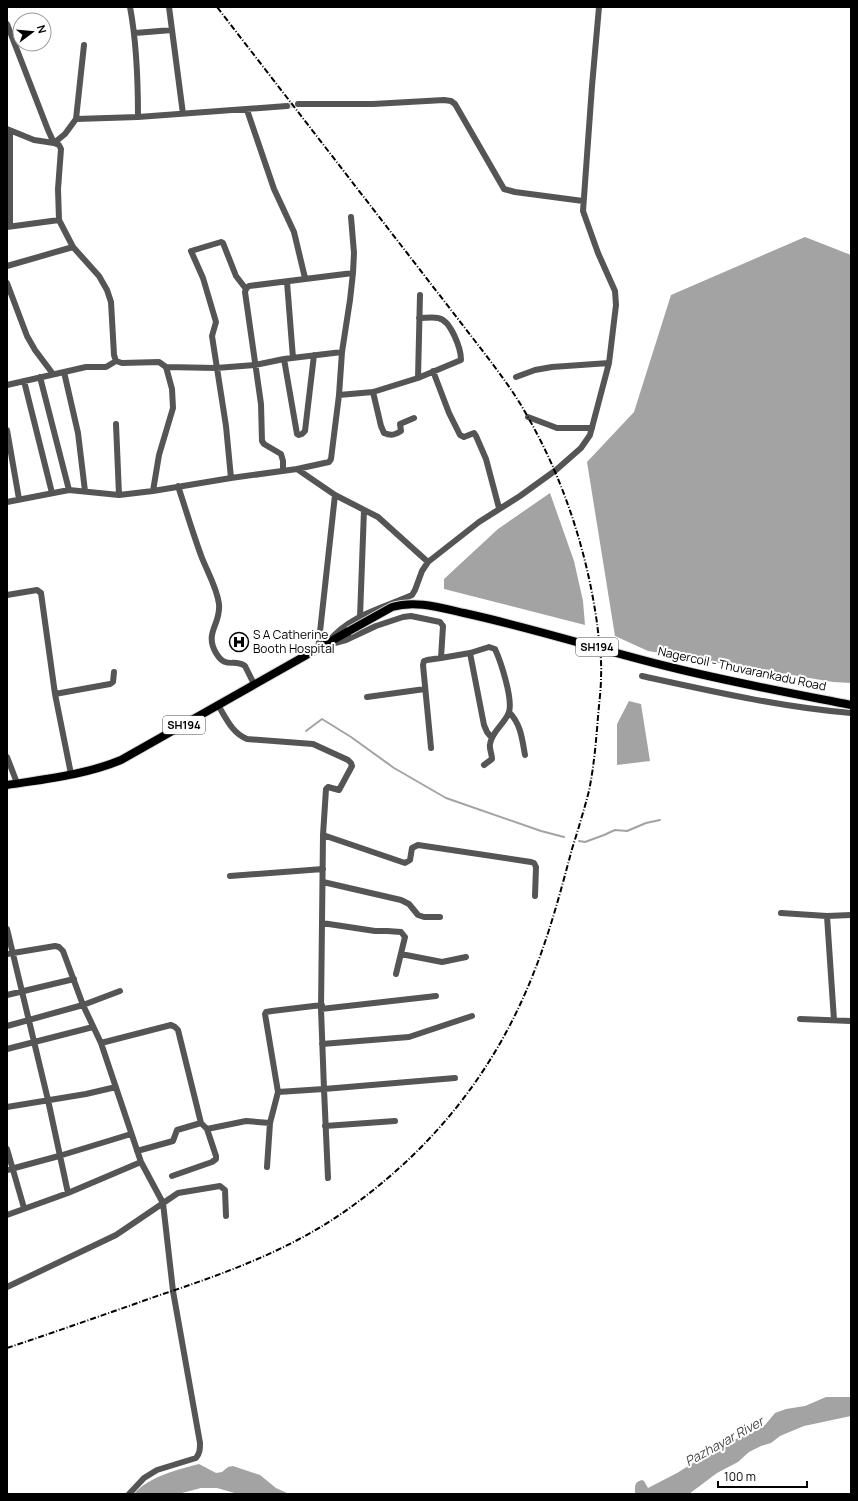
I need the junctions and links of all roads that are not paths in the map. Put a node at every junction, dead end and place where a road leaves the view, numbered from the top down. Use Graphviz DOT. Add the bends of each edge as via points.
graph roads {
  1 [pos="130,7"];
  2 [pos="169,7"];
  3 [pos="599,7"];
  4 [pos="7,24"];
  5 [pos="172,30"];
  6 [pos="135,33"];
  7 [pos="84,45"];
  8 [pos="298,104"];
  9 [pos="287,106"];
  10 [pos="247,110"];
  11 [pos="183,114"];
  12 [pos="138,117"];
  13 [pos="76,119"];
  14 [pos="9,130"];
  15 [pos="54,143"];
  16 [pos="583,201"];
  17 [pos="352,217"];
  18 [pos="59,220"];
  19 [pos="9,227"];
  20 [pos="73,247"];
  21 [pos="7,266"];
  22 [pos="353,273"];
  23 [pos="305,278"];
  24 [pos="287,282"];
  25 [pos="7,283"];
  26 [pos="246,288"];
  27 [pos="420,294"];
  28 [pos="419,318"];
  29 [pos="342,352"];
  30 [pos="314,356"];
  31 [pos="293,358"];
  32 [pos="284,359"];
  33 [pos="116,361"];
  34 [pos="609,363"];
  35 [pos="255,365"];
  36 [pos="166,367"];
  37 [pos="216,368"];
  38 [pos="433,371"];
  39 [pos="64,372"];
  40 [pos="53,374"];
  41 [pos="40,377"];
  42 [pos="516,377"];
  43 [pos="418,378"];
  44 [pos="24,381"];
  45 [pos="7,385"];
  46 [pos="373,392"];
  47 [pos="339,395"];
  48 [pos="528,417"];
  49 [pos="414,418"];
  50 [pos="116,424"];
  51 [pos="592,428"];
  52 [pos="7,430"];
  53 [pos="9,457"];
  54 [pos="297,469"];
  55 [pos="283,470"];
  56 [pos="231,478"];
  57 [pos="178,486"];
  58 [pos="69,490"];
  59 [pos="85,491"];
  60 [pos="153,491"];
  61 [pos="52,493"];
  62 [pos="119,495"];
  63 [pos="335,495"];
  64 [pos="19,499"];
  65 [pos="7,502"];
  66 [pos="499,508"];
  67 [pos="364,510"];
  68 [pos="428,562"];
  69 [pos="7,595"];
  70 [pos="360,617"];
  71 [pos="326,645"];
  72 [pos="318,650"];
  73 [pos="470,653"];
  74 [pos="441,658"];
  75 [pos="114,672"];
  76 [pos="642,676"];
  77 [pos="254,684"];
  78 [pos="425,689"];
  79 [pos="55,694"];
  80 [pos="367,697"];
  81 [pos="851,704"];
  82 [pos="218,705"];
  83 [pos="509,712"];
  84 [pos="851,713"];
  85 [pos="492,738"];
  86 [pos="431,748"];
  87 [pos="525,755"];
  88 [pos="7,757"];
  89 [pos="484,765"];
  90 [pos="71,774"];
  91 [pos="17,784"];
  92 [pos="7,785"];
  93 [pos="323,835"];
  94 [pos="323,870"];
  95 [pos="230,876"];
  96 [pos="323,882"];
  97 [pos="535,896"];
  98 [pos="782,912"];
  99 [pos="851,915"];
  100 [pos="827,916"];
  101 [pos="440,917"];
  102 [pos="322,923"];
  103 [pos="7,929"];
  104 [pos="10,953"];
  105 [pos="401,954"];
  106 [pos="466,957"];
  107 [pos="396,974"];
  108 [pos="74,979"];
  109 [pos="120,991"];
  110 [pos="22,992"];
  111 [pos="7,995"];
  112 [pos="436,996"];
  113 [pos="83,1005"];
  114 [pos="322,1007"];
  115 [pos="472,1016"];
  116 [pos="800,1019"];
  117 [pos="834,1020"];
  118 [pos="29,1021"];
  119 [pos="851,1021"];
  120 [pos="7,1026"];
  121 [pos="93,1027"];
  122 [pos="34,1042"];
  123 [pos="101,1043"];
  124 [pos="322,1044"];
  125 [pos="7,1049"];
  126 [pos="454,1078"];
  127 [pos="116,1086"];
  128 [pos="324,1089"];
  129 [pos="278,1092"];
  130 [pos="48,1100"];
  131 [pos="7,1107"];
  132 [pos="395,1121"];
  133 [pos="270,1123"];
  134 [pos="201,1124"];
  135 [pos="325,1126"];
  136 [pos="207,1128"];
  137 [pos="131,1134"];
  138 [pos="7,1149"];
  139 [pos="137,1151"];
  140 [pos="60,1156"];
  141 [pos="142,1162"];
  142 [pos="267,1167"];
  143 [pos="10,1169"];
  144 [pos="172,1176"];
  145 [pos="328,1178"];
  146 [pos="68,1193"];
  147 [pos="163,1203"];
  148 [pos="24,1208"];
  149 [pos="7,1215"];
  150 [pos="226,1216"];
  151 [pos="7,1288"];
  152 [pos="129,1494"];
  1 -- 6 [label="street"];
  2 -- 5 [label="street"];
  3 -- 16 [label="street"];
  4 -- 15 [label="street"];
  5 -- 6 [label="street"];
  5 -- 11 [label="street"];
  6 -- 12 [label="street"];
  7 -- 13 [label="street"];
  8 -- 16 [label="street" via="451,101 504,189"];
  9 -- 10 [label="street"];
  10 -- 11 [label="street"];
  10 -- 23 [label="street" via="274,189 294,232"];
  11 -- 12 [label="street"];
  12 -- 13 [label="street"];
  13 -- 15 [label="street" via="65,134"];
  14 -- 15 [label="street" via="34,140"];
  14 -- 19 [label="street"];
  15 -- 18 [label="street" via="61,149"];
  16 -- 34 [label="street" via="584,216 615,291 615,322"];
  17 -- 22 [label="street"];
  18 -- 19 [label="street"];
  18 -- 20 [label="street"];
  20 -- 21 [label="street"];
  20 -- 33 [label="street" via="99,276 107,290 111,302 112,343"];
  22 -- 23 [label="street"];
  22 -- 29 [label="street"];
  23 -- 24 [label="street"];
  24 -- 26 [label="street"];
  24 -- 31 [label="street"];
  25 -- 40 [label="street" via="34,350"];
  26 -- 35 [label="street"];
  26 -- 37 [label="street" via="236,276 224,243 191,251 204,278 216,322 212,336"];
  27 -- 28 [label="street"];
  28 -- 38 [label="street" via="438,318 448,324 461,357 459,362"];
  28 -- 43 [label="street"];
  29 -- 30 [label="street"];
  29 -- 47 [label="street"];
  30 -- 31 [label="street"];
  30 -- 32 [label="street" via="305,431 299,435"];
  31 -- 32 [label="street"];
  32 -- 35 [label="street"];
  33 -- 36 [label="street" via="159,362"];
  33 -- 39 [label="street" via="106,367 86,366"];
  34 -- 42 [label="street" via="552,367"];
  34 -- 51 [label="street"];
  35 -- 37 [label="street"];
  35 -- 55 [label="street" via="261,404 262,441 281,454"];
  36 -- 37 [label="street"];
  36 -- 60 [label="street" via="172,389 173,408 159,455"];
  37 -- 56 [label="street" via="226,426"];
  38 -- 43 [label="street"];
  38 -- 66 [label="street" via="460,435 464,437 474,433 476,436 486,459"];
  39 -- 40 [label="street"];
  39 -- 59 [label="street" via="78,433"];
  40 -- 41 [label="street"];
  41 -- 44 [label="street"];
  41 -- 58 [label="street"];
  43 -- 46 [label="street"];
  44 -- 45 [label="street"];
  44 -- 61 [label="street"];
  46 -- 47 [label="street"];
  46 -- 49 [label="street" via="384,433 397,434 401,431 402,422"];
  47 -- 54 [label="street" via="331,460"];
  48 -- 51 [label="street" via="557,428"];
  50 -- 62 [label="street"];
  51 -- 66 [label="street" via="581,448 556,470"];
  52 -- 53 [label="street"];
  53 -- 64 [label="street"];
  54 -- 55 [label="street"];
  54 -- 63 [label="street"];
  55 -- 56 [label="street"];
  56 -- 57 [label="street"];
  57 -- 60 [label="street"];
  57 -- 77 [label="street" via="191,529 216,590 219,605 211,640 223,662 245,666"];
  58 -- 59 [label="street"];
  58 -- 61 [label="street"];
  59 -- 62 [label="street"];
  60 -- 62 [label="street"];
  61 -- 64 [label="street"];
  63 -- 67 [label="street"];
  63 -- 72 [label="street"];
  64 -- 65 [label="street"];
  66 -- 68 [label="street"];
  67 -- 68 [label="street" via="378,517"];
  67 -- 70 [label="street"];
  68 -- 70 [label="street" via="412,595"];
  69 -- 79 [label="street" via="37,590 41,593"];
  70 -- 71 [label="street" via="340,629"];
  71 -- 72 [label="main road, Nagercoil - Thuvarankadu Road / SH194"];
  71 -- 74 [label="street" via="350,638 394,619 411,616 442,623"];
  71 -- 81 [label="main road, Nagercoil - Thuvarankadu Road / SH194, bridge" via="392,607 417,603 500,620 668,667"];
  72 -- 77 [label="main road, Nagercoil - Thuvarankadu Road / SH194"];
  73 -- 74 [label="street"];
  73 -- 83 [label="street" via="490,647 496,650 507,686"];
  73 -- 85 [label="street" via="484,725"];
  74 -- 78 [label="street" via="423,663"];
  75 -- 79 [label="street" via="113,682 110,684"];
  76 -- 84 [label="street" via="811,709"];
  77 -- 82 [label="main road, Nagercoil - Thuvarankadu Road / SH194"];
  78 -- 80 [label="street"];
  78 -- 86 [label="street"];
  79 -- 90 [label="street"];
  82 -- 90 [label="main road, Nagercoil - Thuvarankadu Road / SH194" via="132,755 111,764"];
  82 -- 93 [label="street" via="236,733 247,739 313,744 351,763 352,768 339,790 328,787 326,789"];
  83 -- 85 [label="street"];
  83 -- 87 [label="street" via="518,724"];
  85 -- 89 [label="street" via="492,759"];
  88 -- 91 [label="street"];
  90 -- 91 [label="main road, Nagercoil - Thuvarankadu Road / SH194"];
  91 -- 92 [label="main road, Nagercoil - Thuvarankadu Road / SH194"];
  93 -- 94 [label="street"];
  93 -- 97 [label="street" via="405,863 410,860 412,848 418,845 531,862 536,867"];
  94 -- 95 [label="street"];
  94 -- 96 [label="street"];
  96 -- 101 [label="street" via="401,900 409,904 418,915"];
  96 -- 102 [label="street"];
  98 -- 100 [label="street"];
  99 -- 100 [label="street"];
  100 -- 117 [label="street"];
  102 -- 105 [label="street" via="401,932 404,936"];
  102 -- 114 [label="street"];
  103 -- 104 [label="street"];
  104 -- 108 [label="street" via="59,947"];
  104 -- 110 [label="street"];
  105 -- 106 [label="street" via="434,961"];
  105 -- 107 [label="street"];
  108 -- 110 [label="street"];
  108 -- 113 [label="street"];
  109 -- 113 [label="street"];
  110 -- 111 [label="street"];
  110 -- 118 [label="street"];
  112 -- 114 [label="street"];
  113 -- 118 [label="street"];
  113 -- 121 [label="street"];
  114 -- 124 [label="street"];
  114 -- 129 [label="street" via="266,1012"];
  115 -- 124 [label="street" via="409,1037"];
  116 -- 117 [label="street"];
  117 -- 119 [label="street"];
  118 -- 120 [label="street"];
  118 -- 122 [label="street"];
  121 -- 122 [label="street"];
  121 -- 123 [label="street"];
  122 -- 125 [label="street"];
  122 -- 130 [label="street"];
  123 -- 127 [label="street"];
  123 -- 134 [label="street" via="171,1025 175,1027 178,1030"];
  124 -- 128 [label="street"];
  126 -- 128 [label="street"];
  127 -- 130 [label="street"];
  127 -- 137 [label="street"];
  128 -- 129 [label="street"];
  128 -- 135 [label="street"];
  129 -- 133 [label="street"];
  130 -- 131 [label="street"];
  130 -- 140 [label="street"];
  132 -- 135 [label="street"];
  133 -- 136 [label="street" via="246,1121"];
  133 -- 142 [label="street"];
  134 -- 136 [label="street"];
  134 -- 139 [label="street" via="177,1130 173,1141"];
  135 -- 145 [label="street"];
  136 -- 144 [label="street" via="216,1157 214,1161"];
  137 -- 139 [label="street"];
  137 -- 140 [label="street"];
  138 -- 143 [label="street"];
  139 -- 141 [label="street"];
  140 -- 143 [label="street"];
  140 -- 146 [label="street"];
  141 -- 146 [label="street"];
  141 -- 147 [label="street"];
  143 -- 148 [label="street"];
  146 -- 148 [label="street"];
  147 -- 150 [label="street" via="178,1193 220,1186 225,1190"];
  147 -- 151 [label="street" via="116,1235"];
  147 -- 152 [label="street" via="173,1291 200,1450 196,1458 157,1470 144,1478"];
  148 -- 149 [label="street"];
}
